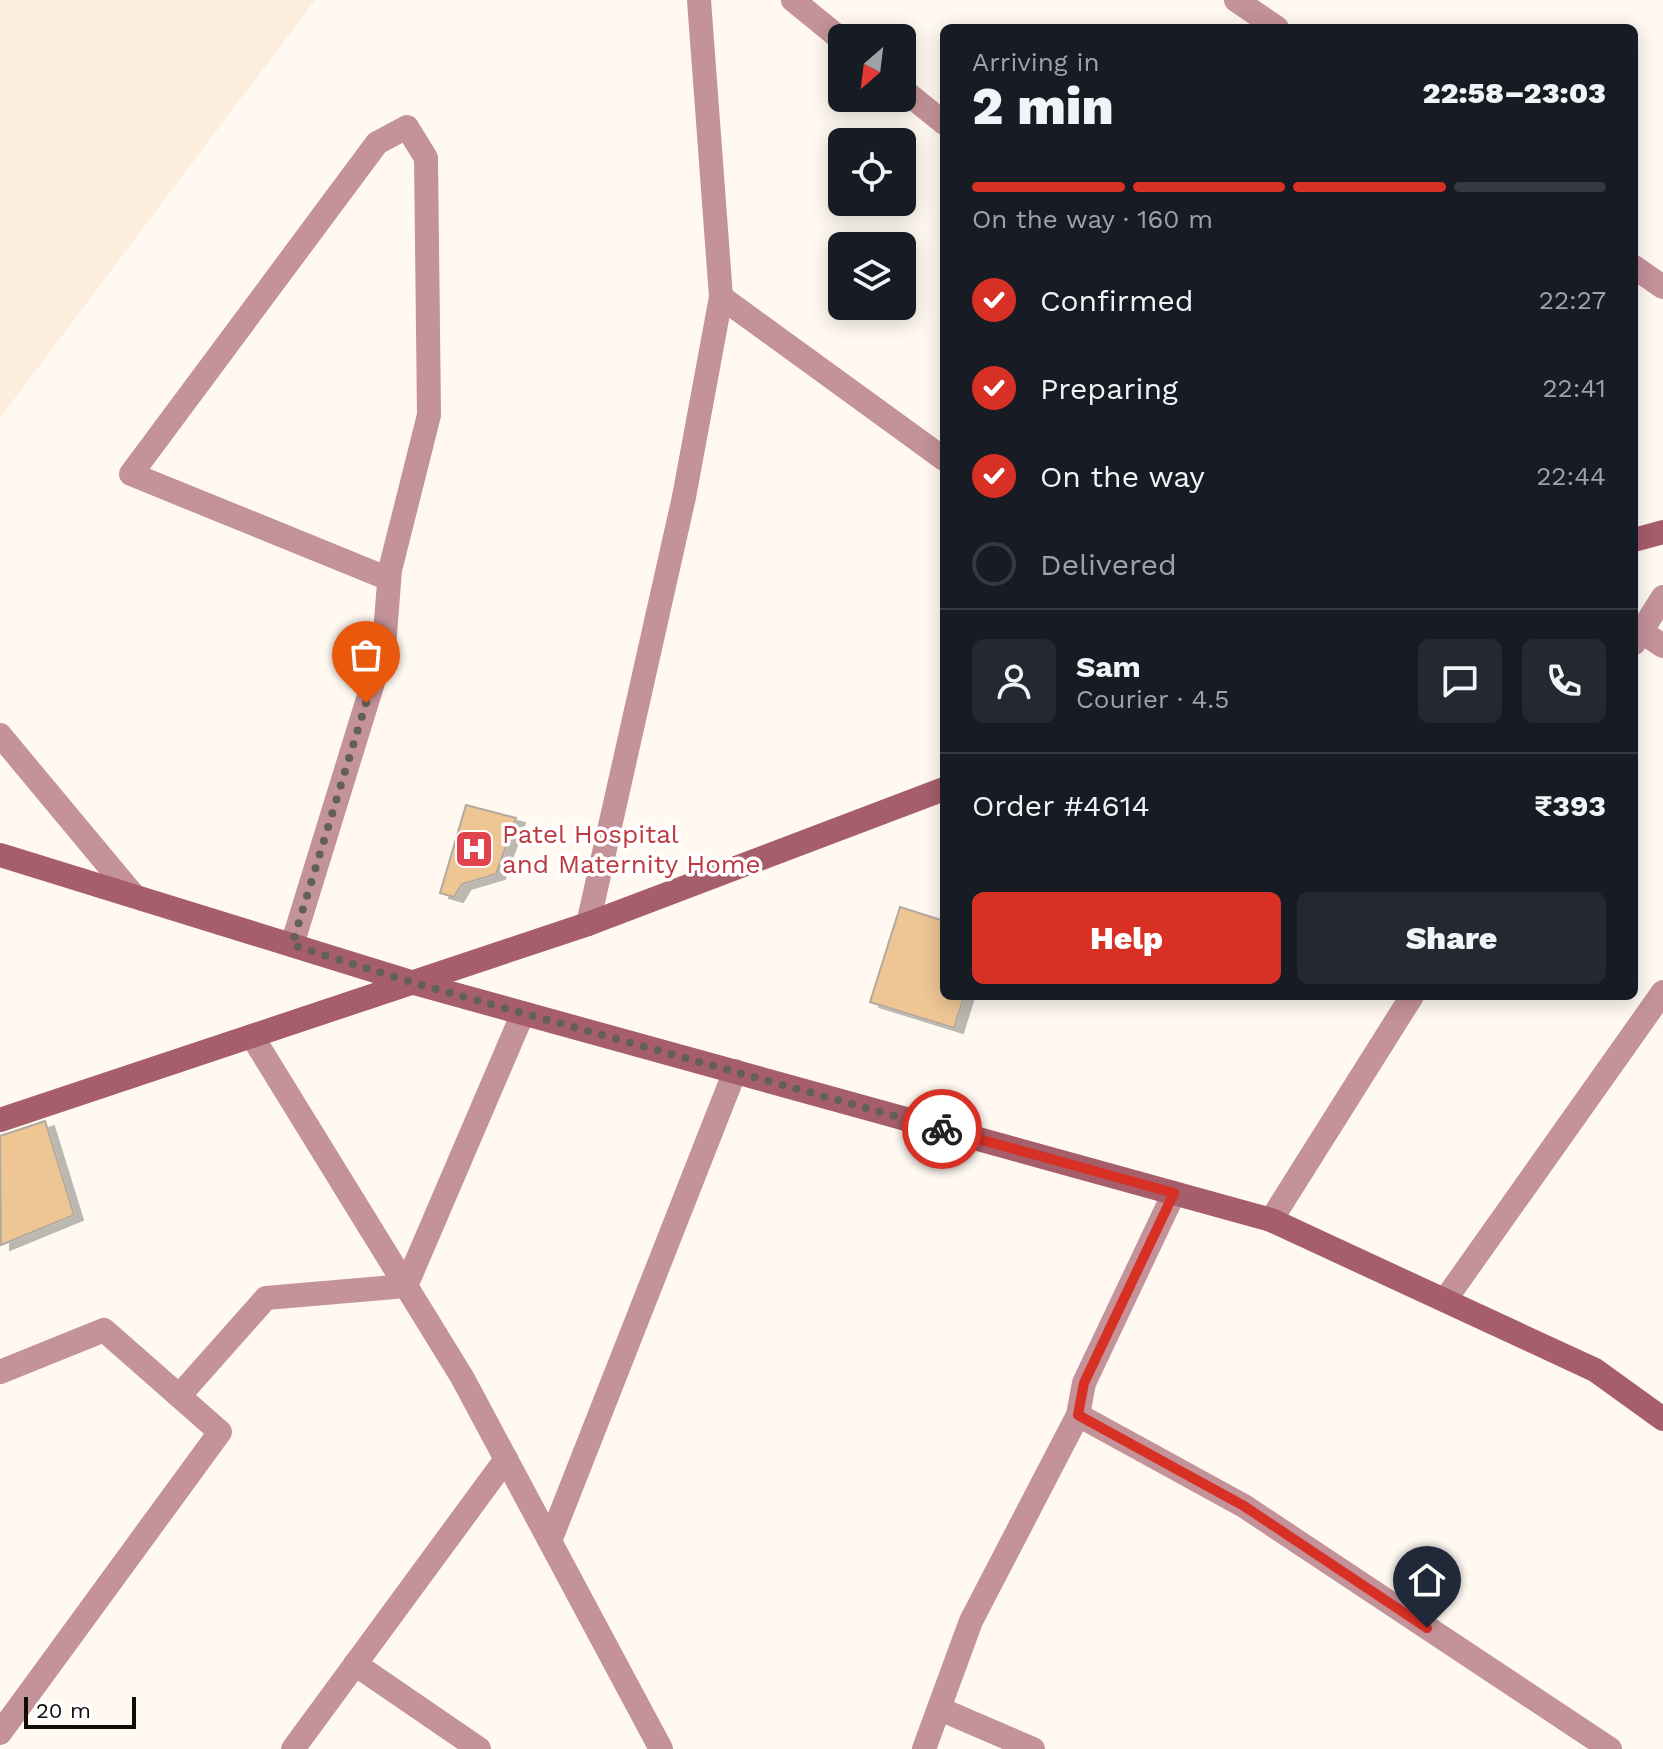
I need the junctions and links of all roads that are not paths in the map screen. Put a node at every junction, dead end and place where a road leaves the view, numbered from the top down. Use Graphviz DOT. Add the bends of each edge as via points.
graph roads {
  1 [pos="699,0"];
  2 [pos="793,0"];
  3 [pos="1236,0"];
  4 [pos="1271,24"];
  5 [pos="828,29"];
  6 [pos="916,100"];
  7 [pos="940,120"];
  8 [pos="1638,270"];
  9 [pos="1663,287"];
  10 [pos="721,297"];
  11 [pos="940,456"];
  12 [pos="1663,532"];
  13 [pos="1638,539"];
  14 [pos="389,579"];
  15 [pos="1663,597"];
  16 [pos="1638,637"];
  17 [pos="1663,646"];
  18 [pos="0,735"];
  19 [pos="940,791"];
  20 [pos="0,855"];
  21 [pos="134,896"];
  22 [pos="588,924"];
  23 [pos="292,945"];
  24 [pos="414,983"];
  25 [pos="1663,992"];
  26 [pos="1409,1000"];
  27 [pos="523,1013"];
  28 [pos="1655,1021"];
  29 [pos="252,1036"];
  30 [pos="735,1071"];
  31 [pos="0,1120"];
  32 [pos="1174,1193"];
  33 [pos="1271,1220"];
  34 [pos="406,1286"];
  35 [pos="1445,1300"];
  36 [pos="0,1372"];
  37 [pos="179,1396"];
  38 [pos="1078,1415"];
  39 [pos="1663,1419"];
  40 [pos="506,1459"];
  41 [pos="550,1541"];
  42 [pos="355,1664"];
  43 [pos="940,1709"];
  44 [pos="0,1733"];
  45 [pos="293,1749"];
  46 [pos="479,1749"];
  47 [pos="661,1749"];
  48 [pos="924,1749"];
  49 [pos="1033,1749"];
  50 [pos="1610,1749"];
  1 -- 10 [label="street"];
  2 -- 5 [label="street"];
  3 -- 4 [label="street"];
  6 -- 7 [label="street"];
  8 -- 9 [label="street"];
  10 -- 11 [label="street"];
  10 -- 22 [label="street" via="684,497"];
  12 -- 13 [label="main road"];
  14 -- 14 [label="street" via="131,474 377,143 407,127 426,158 429,415"];
  14 -- 23 [label="street" via="384,647"];
  15 -- 16 [label="street"];
  16 -- 17 [label="street"];
  18 -- 21 [label="street"];
  19 -- 22 [label="main road"];
  20 -- 21 [label="main road"];
  21 -- 23 [label="main road"];
  22 -- 24 [label="main road"];
  23 -- 24 [label="main road"];
  24 -- 27 [label="main road"];
  24 -- 29 [label="main road"];
  25 -- 28 [label="street"];
  26 -- 33 [label="street"];
  27 -- 30 [label="main road"];
  27 -- 34 [label="street"];
  28 -- 35 [label="street"];
  29 -- 31 [label="main road"];
  29 -- 34 [label="street"];
  30 -- 32 [label="main road"];
  30 -- 41 [label="street"];
  32 -- 33 [label="main road"];
  32 -- 38 [label="street" via="1084,1383"];
  33 -- 35 [label="main road"];
  34 -- 37 [label="street" via="266,1298"];
  34 -- 40 [label="street"];
  35 -- 39 [label="main road" via="1595,1370"];
  36 -- 37 [label="street" via="104,1330"];
  37 -- 44 [label="street" via="220,1432"];
  38 -- 43 [label="street" via="971,1621"];
  38 -- 50 [label="street" via="1244,1506"];
  40 -- 41 [label="street"];
  40 -- 42 [label="street"];
  41 -- 47 [label="street"];
  42 -- 45 [label="street"];
  42 -- 46 [label="street"];
  43 -- 48 [label="street"];
  43 -- 49 [label="street"];
}
